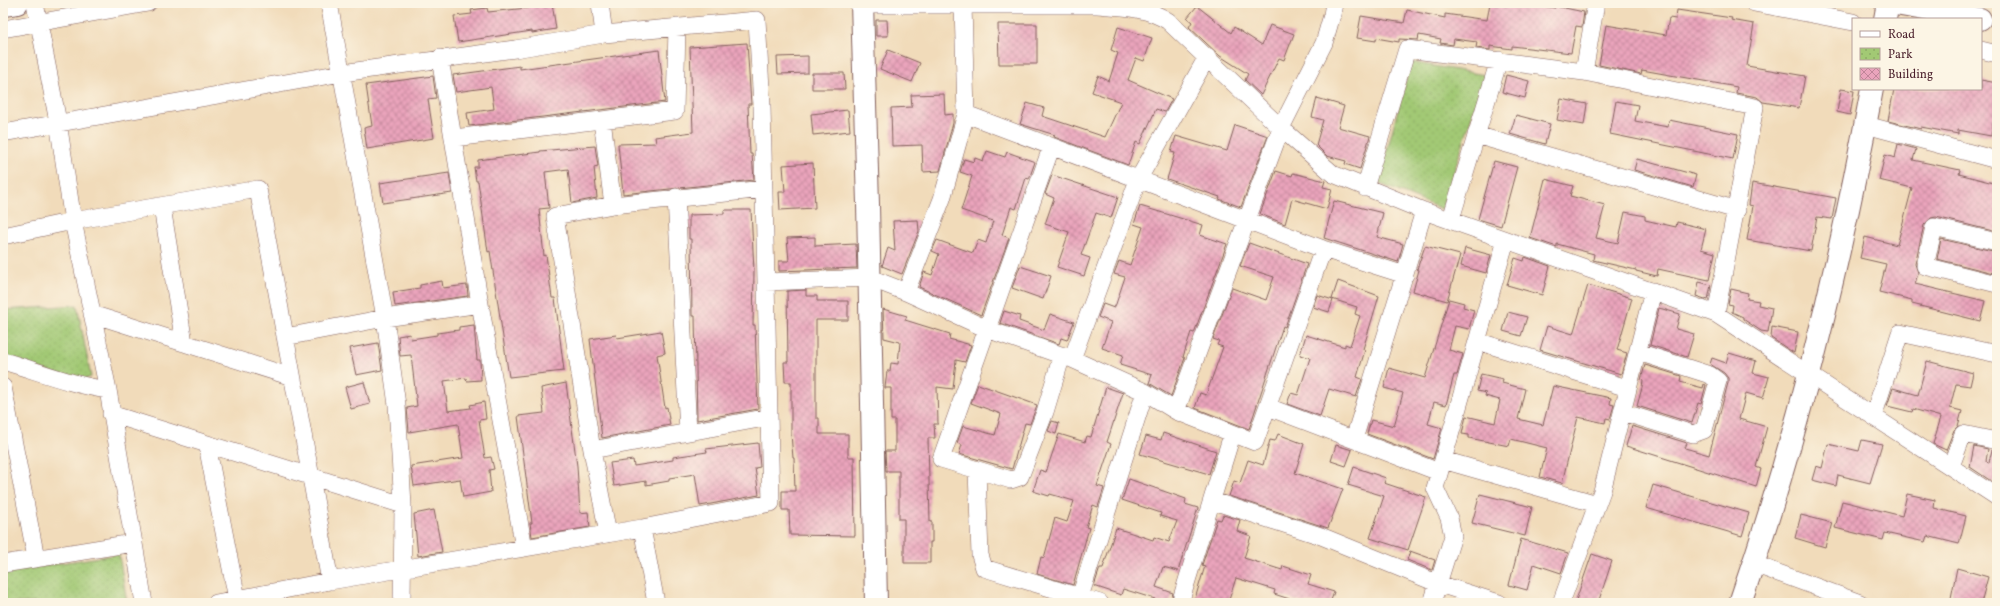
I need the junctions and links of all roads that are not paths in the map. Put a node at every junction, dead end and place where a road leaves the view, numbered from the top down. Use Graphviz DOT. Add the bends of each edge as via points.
graph roads {
  1 [pos="17,3"];
  2 [pos="35,3"];
  3 [pos="148,3"];
  4 [pos="329,3"];
  5 [pos="600,3"];
  6 [pos="1334,3"];
  7 [pos="1596,3"];
  8 [pos="1754,3"];
  9 [pos="1889,3"];
  10 [pos="862,4"];
  11 [pos="1097,4"];
  12 [pos="3,5"];
  13 [pos="963,5"];
  14 [pos="1885,18"];
  15 [pos="1974,18"];
  16 [pos="1982,19"];
  17 [pos="1852,22"];
  18 [pos="1997,22"];
  19 [pos="38,23"];
  20 [pos="677,27"];
  21 [pos="3,29"];
  22 [pos="604,34"];
  23 [pos="1982,50"];
  24 [pos="1997,54"];
  25 [pos="440,58"];
  26 [pos="1207,58"];
  27 [pos="1499,60"];
  28 [pos="1584,72"];
  29 [pos="342,73"];
  30 [pos="1872,90"];
  31 [pos="966,114"];
  32 [pos="602,120"];
  33 [pos="58,122"];
  34 [pos="1866,125"];
  35 [pos="1281,128"];
  36 [pos="3,133"];
  37 [pos="1476,135"];
  38 [pos="454,138"];
  39 [pos="1052,148"];
  40 [pos="1997,160"];
  41 [pos="1138,180"];
  42 [pos="764,188"];
  43 [pos="1365,188"];
  44 [pos="676,197"];
  45 [pos="613,204"];
  46 [pos="162,207"];
  47 [pos="1737,210"];
  48 [pos="1424,211"];
  49 [pos="1247,219"];
  50 [pos="1451,219"];
  51 [pos="73,221"];
  52 [pos="3,236"];
  53 [pos="1506,240"];
  54 [pos="1997,242"];
  55 [pos="1323,249"];
  56 [pos="1405,275"];
  57 [pos="870,278"];
  58 [pos="766,282"];
  59 [pos="1997,284"];
  60 [pos="1653,291"];
  61 [pos="906,292"];
  62 [pos="480,304"];
  63 [pos="92,314"];
  64 [pos="1716,314"];
  65 [pos="385,318"];
  66 [pos="987,329"];
  67 [pos="285,337"];
  68 [pos="1477,341"];
  69 [pos="184,343"];
  70 [pos="1638,352"];
  71 [pos="1997,354"];
  72 [pos="1067,357"];
  73 [pos="3,362"];
  74 [pos="1809,375"];
  75 [pos="292,377"];
  76 [pos="3,387"];
  77 [pos="1627,388"];
  78 [pos="108,390"];
  79 [pos="1146,392"];
  80 [pos="1268,407"];
  81 [pos="1176,412"];
  82 [pos="1622,412"];
  83 [pos="111,414"];
  84 [pos="1871,414"];
  85 [pos="769,417"];
  86 [pos="688,432"];
  87 [pos="1232,434"];
  88 [pos="1354,439"];
  89 [pos="1997,441"];
  90 [pos="207,445"];
  91 [pos="592,450"];
  92 [pos="1441,466"];
  93 [pos="1951,466"];
  94 [pos="977,470"];
  95 [pos="310,476"];
  96 [pos="1997,497"];
  97 [pos="1213,501"];
  98 [pos="1597,504"];
  99 [pos="404,505"];
  100 [pos="642,528"];
  101 [pos="608,534"];
  102 [pos="133,543"];
  103 [pos="524,548"];
  104 [pos="36,558"];
  105 [pos="3,564"];
  106 [pos="1754,564"];
  107 [pos="402,570"];
  108 [pos="330,581"];
  109 [pos="1439,584"];
  110 [pos="1080,597"];
  111 [pos="236,599"];
  112 [pos="144,603"];
  113 [pos="216,603"];
  114 [pos="402,603"];
  115 [pos="656,603"];
  116 [pos="876,603"];
  117 [pos="1100,603"];
  118 [pos="1180,603"];
  119 [pos="1432,603"];
  120 [pos="1499,603"];
  121 [pos="1561,603"];
  122 [pos="1740,603"];
  123 [pos="1860,603"];
  1 -- 12 [label="main road"];
  2 -- 19 [label="street"];
  3 -- 19 [label="street"];
  4 -- 29 [label="street"];
  5 -- 22 [label="street"];
  6 -- 35 [label="street" via="1324,43"];
  7 -- 28 [label="street"];
  8 -- 17 [label="street"];
  9 -- 14 [label="main road"];
  9 -- 15 [label="main road"];
  10 -- 13 [label="street"];
  10 -- 57 [label="main road"];
  11 -- 13 [label="street"];
  11 -- 26 [label="street" via="1158,14"];
  13 -- 31 [label="street"];
  16 -- 18 [label="main road"];
  19 -- 21 [label="street"];
  19 -- 33 [label="street"];
  20 -- 22 [label="street"];
  20 -- 32 [label="street" via="675,111"];
  20 -- 42 [label="street" via="757,20"];
  22 -- 25 [label="street"];
  23 -- 24 [label="street"];
  25 -- 29 [label="street"];
  25 -- 38 [label="street"];
  26 -- 35 [label="street"];
  26 -- 41 [label="street"];
  27 -- 28 [label="street"];
  27 -- 37 [label="street"];
  27 -- 43 [label="street" via="1407,49"];
  28 -- 47 [label="street" via="1756,107"];
  29 -- 33 [label="street"];
  29 -- 65 [label="street"];
  30 -- 34 [label="main road"];
  31 -- 39 [label="street"];
  31 -- 61 [label="street" via="942,199"];
  32 -- 38 [label="street"];
  32 -- 45 [label="street"];
  33 -- 36 [label="street"];
  33 -- 51 [label="street"];
  34 -- 40 [label="street"];
  34 -- 74 [label="main road"];
  35 -- 43 [label="street" via="1333,174"];
  35 -- 49 [label="street"];
  37 -- 47 [label="street"];
  37 -- 50 [label="street"];
  38 -- 62 [label="street"];
  39 -- 41 [label="street"];
  39 -- 66 [label="street"];
  41 -- 49 [label="street"];
  41 -- 72 [label="street"];
  42 -- 44 [label="street"];
  42 -- 58 [label="street"];
  43 -- 48 [label="street"];
  44 -- 45 [label="street"];
  44 -- 86 [label="street"];
  45 -- 91 [label="street" via="555,216"];
  46 -- 51 [label="street"];
  46 -- 67 [label="street" via="258,189"];
  46 -- 69 [label="street"];
  47 -- 64 [label="street"];
  48 -- 50 [label="street"];
  48 -- 56 [label="street"];
  49 -- 55 [label="street"];
  49 -- 81 [label="street"];
  50 -- 53 [label="street"];
  51 -- 52 [label="street"];
  51 -- 63 [label="street"];
  53 -- 60 [label="street"];
  53 -- 68 [label="street"];
  54 -- 59 [label="street" via="1934,227 1925,266"];
  55 -- 56 [label="street"];
  55 -- 80 [label="street"];
  56 -- 88 [label="street"];
  57 -- 58 [label="street"];
  57 -- 61 [label="street"];
  57 -- 116 [label="main road"];
  58 -- 85 [label="street"];
  60 -- 64 [label="street"];
  60 -- 70 [label="street"];
  61 -- 66 [label="street"];
  62 -- 65 [label="street"];
  62 -- 103 [label="street"];
  63 -- 69 [label="street"];
  63 -- 78 [label="street"];
  64 -- 74 [label="street"];
  65 -- 67 [label="street"];
  65 -- 99 [label="street" via="397,405"];
  66 -- 72 [label="street"];
  66 -- 94 [label="street" via="941,459"];
  67 -- 75 [label="street"];
  68 -- 77 [label="street"];
  68 -- 92 [label="street"];
  69 -- 75 [label="street"];
  70 -- 77 [label="street"];
  70 -- 82 [label="street" via="1710,375 1718,380 1704,430 1693,434"];
  71 -- 84 [label="street" via="1900,333 1876,408"];
  72 -- 79 [label="street"];
  72 -- 94 [label="street" via="1020,477 1011,480"];
  73 -- 78 [label="street" via="41,371 91,388"];
  74 -- 84 [label="street"];
  74 -- 106 [label="main road"];
  75 -- 95 [label="street"];
  76 -- 104 [label="street"];
  77 -- 82 [label="street"];
  78 -- 83 [label="street"];
  79 -- 81 [label="street"];
  79 -- 110 [label="street"];
  80 -- 87 [label="street" via="1255,442"];
  80 -- 88 [label="street"];
  81 -- 87 [label="street"];
  82 -- 98 [label="street"];
  83 -- 90 [label="street"];
  83 -- 102 [label="street"];
  84 -- 93 [label="street"];
  85 -- 86 [label="street"];
  85 -- 100 [label="street" via="771,503"];
  86 -- 91 [label="street"];
  87 -- 97 [label="street"];
  88 -- 92 [label="street"];
  89 -- 93 [label="street" via="1963,434"];
  90 -- 95 [label="street"];
  90 -- 111 [label="street"];
  91 -- 101 [label="street"];
  92 -- 98 [label="street"];
  92 -- 109 [label="street" via="1436,488 1454,536"];
  93 -- 96 [label="street"];
  94 -- 110 [label="street" via="980,556 984,568"];
  95 -- 99 [label="street"];
  95 -- 108 [label="street"];
  97 -- 109 [label="street" via="1321,536"];
  97 -- 118 [label="street"];
  98 -- 121 [label="street"];
  99 -- 107 [label="street"];
  100 -- 101 [label="street"];
  100 -- 115 [label="street"];
  101 -- 103 [label="street"];
  102 -- 104 [label="street"];
  102 -- 112 [label="street"];
  103 -- 107 [label="street"];
  104 -- 105 [label="street"];
  106 -- 122 [label="main road"];
  106 -- 123 [label="street"];
  107 -- 108 [label="street"];
  107 -- 114 [label="street"];
  108 -- 111 [label="street"];
  109 -- 119 [label="street"];
  109 -- 120 [label="street"];
  110 -- 117 [label="street"];
  111 -- 113 [label="street"];
}
